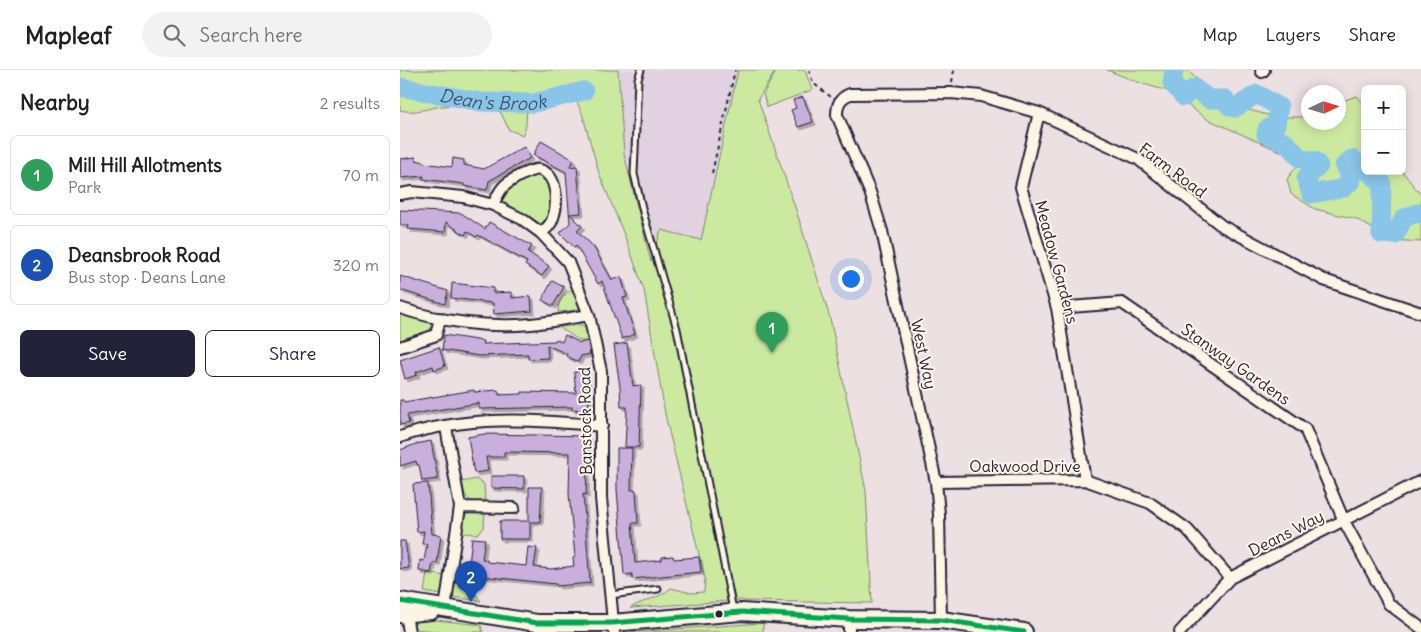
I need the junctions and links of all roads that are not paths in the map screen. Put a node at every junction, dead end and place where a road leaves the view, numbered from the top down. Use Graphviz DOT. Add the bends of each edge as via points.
graph roads {
  1 [pos="641,70"];
  2 [pos="838,104"];
  3 [pos="1039,113"];
  4 [pos="400,194"];
  5 [pos="493,205"];
  6 [pos="541,233"];
  7 [pos="400,308"];
  8 [pos="1057,308"];
  9 [pos="1421,313"];
  10 [pos="589,315"];
  11 [pos="440,318"];
  12 [pos="400,347"];
  13 [pos="602,426"];
  14 [pos="446,427"];
  15 [pos="400,437"];
  16 [pos="1085,480"];
  17 [pos="1421,481"];
  18 [pos="936,482"];
  19 [pos="460,507"];
  20 [pos="514,508"];
  21 [pos="1344,520"];
  22 [pos="1230,578"];
  23 [pos="658,589"];
  24 [pos="610,595"];
  25 [pos="445,608"];
  26 [pos="402,610"];
  27 [pos="733,613"];
  28 [pos="942,620"];
  29 [pos="849,625"];
  30 [pos="613,627"];
  31 [pos="1421,628"];
  32 [pos="409,632"];
  33 [pos="1024,632"];
  34 [pos="1180,632"];
  1 -- 27 [label="lane" via="634,174 642,212 677,328"];
  2 -- 3 [label="street, Farm Road" via="850,94 951,93 981,96"];
  2 -- 18 [label="street, West Way" via="838,115 870,192 882,231"];
  3 -- 8 [label="street, Meadow Gardens" via="1021,187"];
  3 -- 9 [label="street, Farm Road" via="1138,159 1222,226 1324,280"];
  4 -- 5 [label="street, Banstock Road" via="412,192 463,197"];
  5 -- 6 [label="street, Banstock Road" via="522,219"];
  5 -- 6 [label="street" via="505,184 529,171 540,170 553,182 556,205 551,223"];
  6 -- 10 [label="street, Banstock Road" via="568,262"];
  7 -- 11 [label="street"];
  8 -- 16 [label="street, Meadow Gardens"];
  8 -- 21 [label="street, Stanway Gardens" via="1122,303 1304,429"];
  10 -- 11 [label="street" via="530,324 481,325"];
  10 -- 13 [label="street, Banstock Road" via="601,371"];
  11 -- 12 [label="street" via="436,335"];
  13 -- 14 [label="street" via="542,420 489,421"];
  13 -- 24 [label="street, Banstock Road" via="601,498"];
  14 -- 15 [label="street"];
  14 -- 19 [label="street"];
  16 -- 18 [label="street, Oakwood Drive"];
  16 -- 22 [label="street, Oakwood Drive" via="1150,504 1187,529"];
  17 -- 21 [label="street, Deans Way"];
  18 -- 28 [label="street, West Way"];
  19 -- 20 [label="street"];
  19 -- 25 [label="street"];
  21 -- 22 [label="street, Deans Way"];
  21 -- 31 [label="street, Stanway Gardens" via="1389,604"];
  22 -- 34 [label="street, Deans Way"];
  23 -- 24 [label="lane"];
  24 -- 30 [label="street, Banstock Road"];
  25 -- 26 [label="main road"];
  25 -- 30 [label="main road" via="537,622"];
  26 -- 32 [label="street"];
  27 -- 29 [label="main road"];
  27 -- 30 [label="main road"];
  28 -- 29 [label="main road"];
  28 -- 33 [label="main road"];
}
